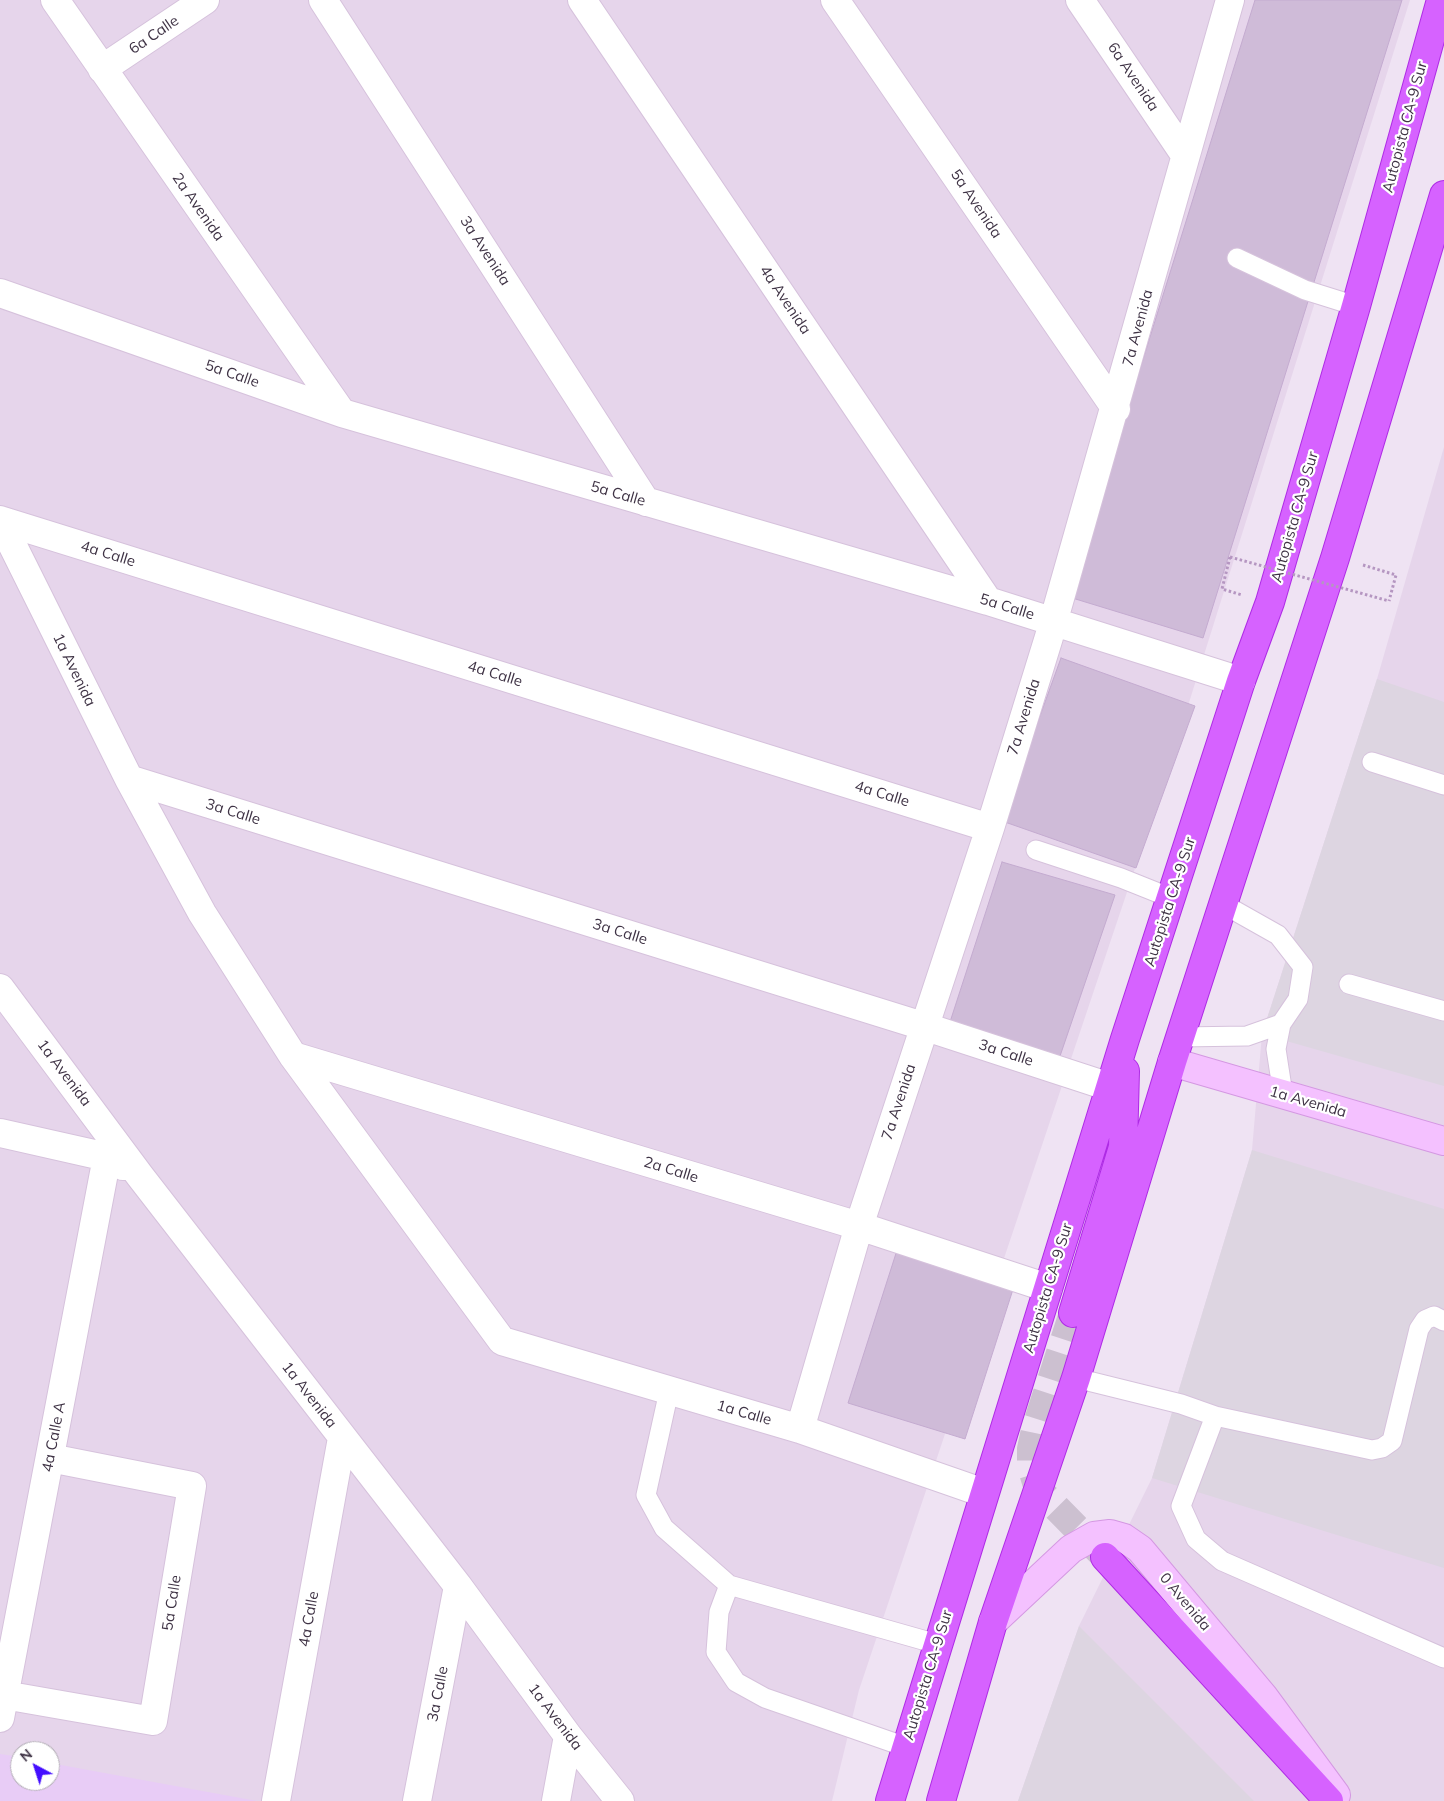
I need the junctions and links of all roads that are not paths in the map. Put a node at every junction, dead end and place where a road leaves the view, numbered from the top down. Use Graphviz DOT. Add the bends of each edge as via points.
graph roads {
  1 [pos="55,0"];
  2 [pos="205,0"];
  3 [pos="323,0"];
  4 [pos="582,0"];
  5 [pos="835,0"];
  6 [pos="1080,0"];
  7 [pos="1230,0"];
  8 [pos="1441,0"];
  9 [pos="102,69"];
  10 [pos="1185,155"];
  11 [pos="1444,195"];
  12 [pos="1237,258"];
  13 [pos="0,293"];
  14 [pos="1356,306"];
  15 [pos="1116,409"];
  16 [pos="342,413"];
  17 [pos="646,502"];
  18 [pos="0,520"];
  19 [pos="988,600"];
  20 [pos="1054,621"];
  21 [pos="1241,681"];
  22 [pos="1372,762"];
  23 [pos="129,780"];
  24 [pos="1444,785"];
  25 [pos="990,828"];
  26 [pos="1036,850"];
  27 [pos="1171,898"];
  28 [pos="1223,904"];
  29 [pos="1349,984"];
  30 [pos="1,993"];
  31 [pos="1444,1011"];
  32 [pos="1281,1024"];
  33 [pos="923,1026"];
  34 [pos="1180,1037"];
  35 [pos="1125,1039"];
  36 [pos="293,1056"];
  37 [pos="1172,1062"];
  38 [pos="1110,1087"];
  39 [pos="1283,1094"];
  40 [pos="0,1133"];
  41 [pos="1444,1141"];
  42 [pos="107,1156"];
  43 [pos="140,1176"];
  44 [pos="859,1226"];
  45 [pos="1048,1288"];
  46 [pos="1074,1313"];
  47 [pos="1444,1320"];
  48 [pos="502,1341"];
  49 [pos="1076,1378"];
  50 [pos="669,1391"];
  51 [pos="1215,1416"];
  52 [pos="800,1429"];
  53 [pos="342,1438"];
  54 [pos="50,1458"];
  55 [pos="984,1493"];
  56 [pos="1105,1556"];
  57 [pos="729,1585"];
  58 [pos="458,1586"];
  59 [pos="993,1622"];
  60 [pos="938,1644"];
  61 [pos="1444,1658"];
  62 [pos="2,1706"];
  63 [pos="568,1736"];
  64 [pos="906,1747"];
  65 [pos="276,1801"];
  66 [pos="417,1801"];
  67 [pos="556,1801"];
  68 [pos="620,1801"];
  69 [pos="890,1801"];
  70 [pos="940,1801"];
  71 [pos="1329,1801"];
  72 [pos="1341,1801"];
  1 -- 9 [label="street, 2a Avenida"];
  2 -- 9 [label="street, 6a Calle"];
  3 -- 17 [label="street, 3a Avenida"];
  4 -- 19 [label="street, 4a Avenida"];
  5 -- 15 [label="street, 5a Avenida"];
  6 -- 10 [label="street, 6a Avenida"];
  7 -- 10 [label="street, 7a Avenida"];
  8 -- 14 [label="highway, Autopista CA-9 Sur"];
  9 -- 16 [label="street, 2a Avenida"];
  10 -- 15 [label="street, 7a Avenida"];
  11 -- 28 [label="highway" via="1335,558"];
  12 -- 14 [label="lane" via="1305,290"];
  13 -- 16 [label="street, 5a Calle"];
  14 -- 21 [label="highway, Autopista CA-9 Sur" via="1270,602"];
  15 -- 20 [label="street, 7a Avenida"];
  16 -- 17 [label="street, 5a Calle"];
  17 -- 19 [label="street, 5a Calle"];
  18 -- 23 [label="street, 1a Avenida"];
  18 -- 25 [label="street, 4a Calle"];
  19 -- 20 [label="street, 5a Calle"];
  20 -- 21 [label="street, 5a Calle"];
  20 -- 25 [label="street, 7a Avenida"];
  21 -- 27 [label="highway, Autopista CA-9 Sur"];
  22 -- 24 [label="lane"];
  23 -- 33 [label="street, 3a Calle"];
  23 -- 36 [label="street, 1a Avenida" via="202,913"];
  25 -- 33 [label="street, 7a Avenida"];
  26 -- 27 [label="lane"];
  27 -- 35 [label="highway, Autopista CA-9 Sur"];
  28 -- 32 [label="lane" via="1278,935 1303,967 1298,999"];
  28 -- 34 [label="highway"];
  29 -- 31 [label="lane"];
  30 -- 43 [label="street, 1a Avenida"];
  32 -- 34 [label="lane" via="1247,1036"];
  32 -- 39 [label="lane" via="1276,1049"];
  33 -- 38 [label="street, 3a Calle"];
  33 -- 44 [label="street, 7a Avenida"];
  34 -- 37 [label="highway"];
  35 -- 38 [label="highway, Autopista CA-9 Sur"];
  35 -- 46 [label="highway" via="1123,1147"];
  36 -- 44 [label="street, 2a Calle"];
  36 -- 48 [label="street, 1a Avenida"];
  37 -- 39 [label="street, 1a Avenida"];
  37 -- 49 [label="highway"];
  38 -- 45 [label="highway, Autopista CA-9 Sur"];
  39 -- 41 [label="street, 1a Avenida"];
  40 -- 42 [label="street"];
  42 -- 43 [label="street"];
  42 -- 54 [label="street, 4a Calle A"];
  43 -- 53 [label="street, 1a Avenida"];
  44 -- 45 [label="street, 2a Calle"];
  44 -- 52 [label="street, 7a Avenida"];
  45 -- 55 [label="highway, Autopista CA-9 Sur"];
  47 -- 51 [label="lane" via="1434,1316 1425,1320 1419,1330 1392,1441 1382,1448 1372,1450"];
  48 -- 50 [label="street, 1a Calle"];
  49 -- 51 [label="lane" via="1182,1404"];
  49 -- 59 [label="highway"];
  50 -- 52 [label="street, 1a Calle"];
  50 -- 57 [label="lane" via="646,1495 664,1528"];
  51 -- 61 [label="lane" via="1181,1506 1196,1539 1222,1561"];
  52 -- 55 [label="street, 1a Calle"];
  53 -- 58 [label="street, 1a Avenida"];
  53 -- 65 [label="street, 4a Calle"];
  54 -- 62 [label="street, 4a Calle A"];
  54 -- 62 [label="street, 5a Calle" via="192,1486 153,1720"];
  55 -- 60 [label="highway, Autopista CA-9 Sur"];
  56 -- 71 [label="highway"];
  57 -- 60 [label="lane"];
  57 -- 64 [label="lane" via="720,1612 716,1652 736,1682 765,1698"];
  58 -- 63 [label="street, 1a Avenida"];
  58 -- 66 [label="street, 3a Calle"];
  59 -- 70 [label="highway"];
  59 -- 72 [label="street, 0 Avenida" via="1072,1549 1094,1536 1110,1534 1131,1542 1264,1697"];
  60 -- 64 [label="highway, Autopista CA-9 Sur"];
  63 -- 67 [label="street"];
  63 -- 68 [label="street, 1a Avenida"];
  64 -- 69 [label="highway, Autopista CA-9 Sur"];
}
